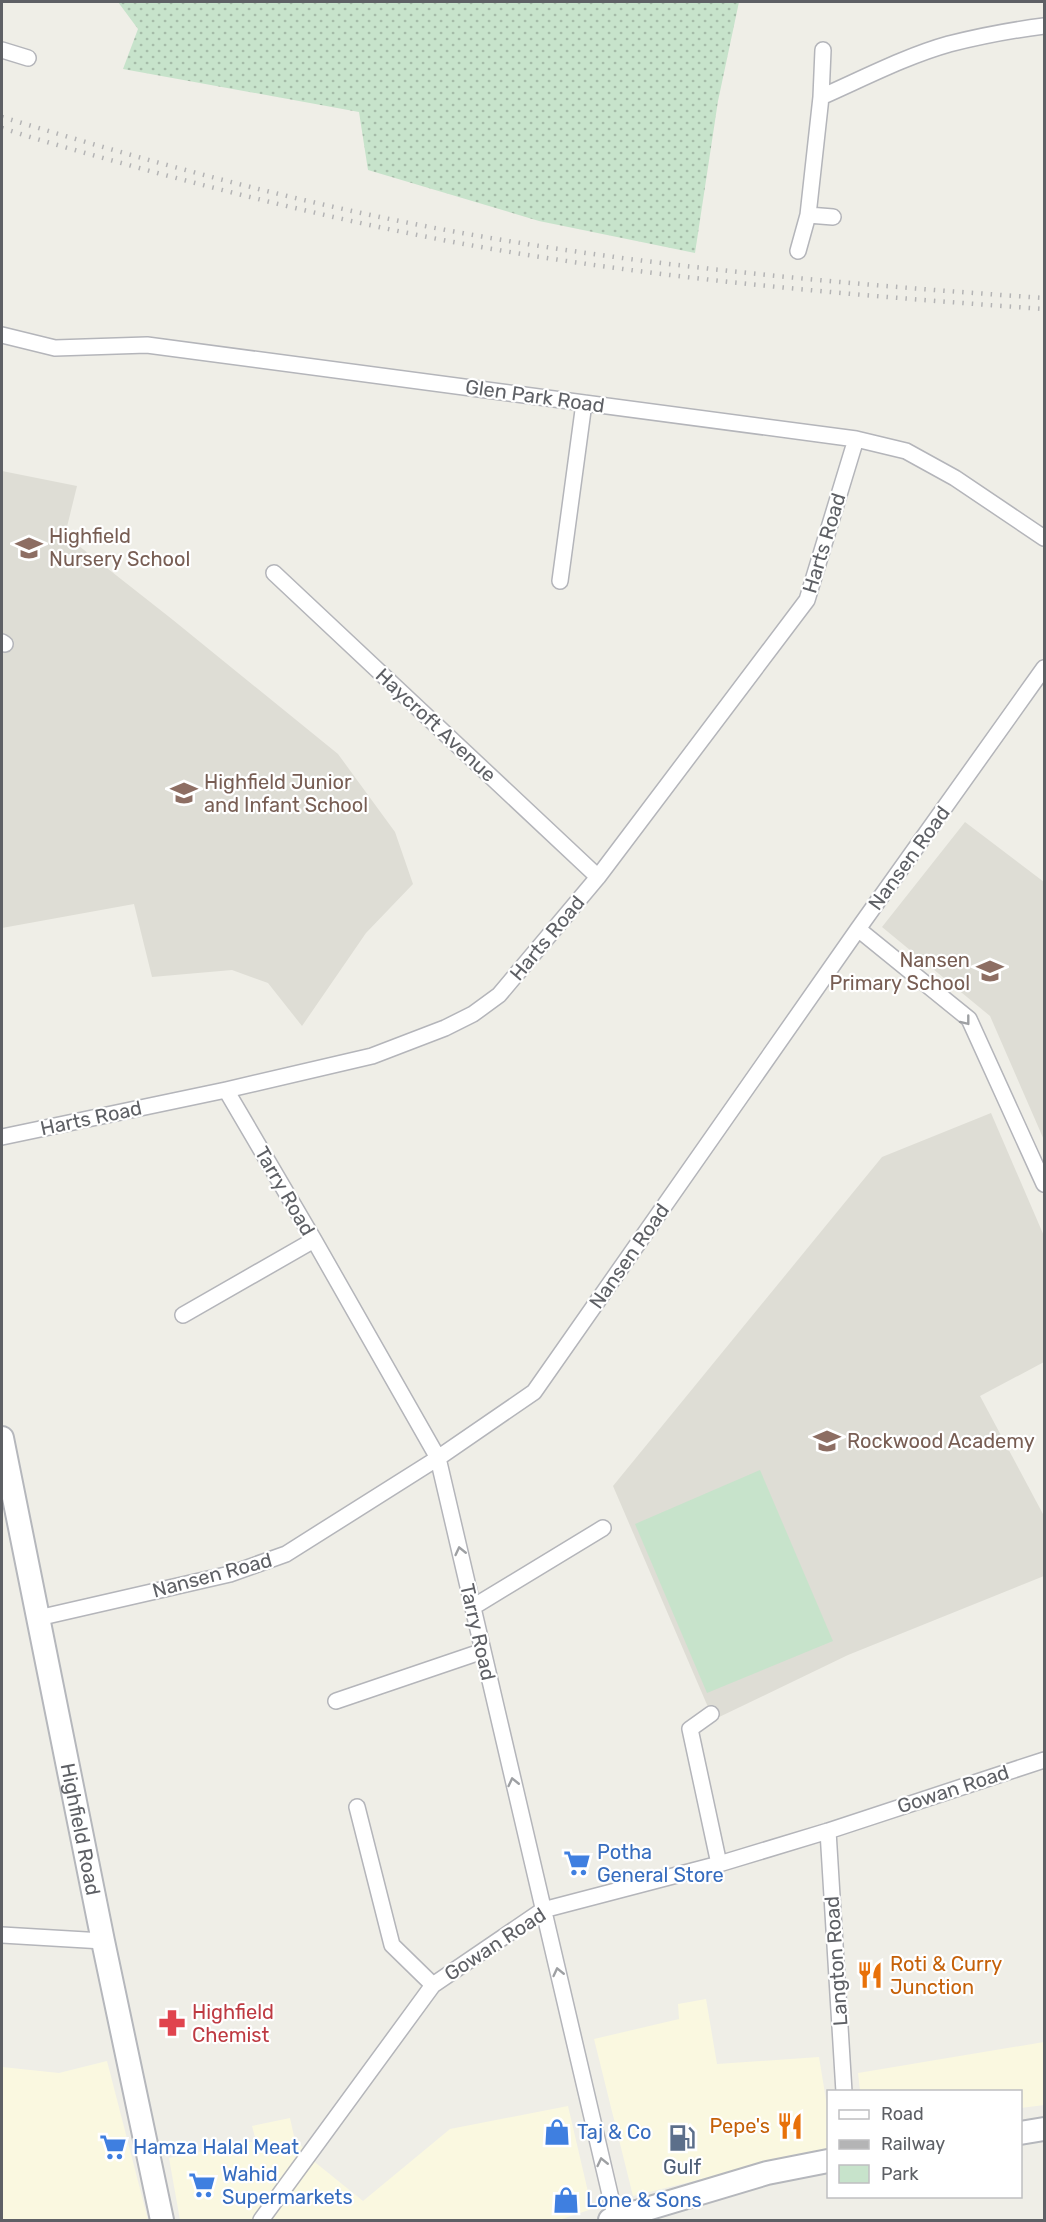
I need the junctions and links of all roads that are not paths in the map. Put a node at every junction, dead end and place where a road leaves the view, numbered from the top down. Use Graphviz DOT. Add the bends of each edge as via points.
graph roads {
  1 [pos="1044,26"];
  2 [pos="2,50"];
  3 [pos="823,50"];
  4 [pos="28,58"];
  5 [pos="821,97"];
  6 [pos="808,215"];
  7 [pos="833,217"];
  8 [pos="798,251"];
  9 [pos="2,335"];
  10 [pos="584,403"];
  11 [pos="856,439"];
  12 [pos="1044,538"];
  13 [pos="274,573"];
  14 [pos="560,581"];
  15 [pos="1044,668"];
  16 [pos="598,877"];
  17 [pos="858,929"];
  18 [pos="226,1090"];
  19 [pos="2,1137"];
  20 [pos="1044,1184"];
  21 [pos="314,1240"];
  22 [pos="183,1315"];
  23 [pos="2,1438"];
  24 [pos="438,1458"];
  25 [pos="603,1528"];
  26 [pos="473,1607"];
  27 [pos="38,1618"];
  28 [pos="483,1651"];
  29 [pos="336,1701"];
  30 [pos="711,1714"];
  31 [pos="1044,1760"];
  32 [pos="357,1807"];
  33 [pos="828,1831"];
  34 [pos="719,1864"];
  35 [pos="543,1910"];
  36 [pos="2,1935"];
  37 [pos="103,1941"];
  38 [pos="434,1985"];
  39 [pos="844,2090"];
  40 [pos="1044,2129"];
  41 [pos="1022,2133"];
  42 [pos="827,2161"];
  43 [pos="162,2220"];
  44 [pos="261,2220"];
  45 [pos="614,2220"];
  1 -- 5 [label="street" via="947,44"];
  2 -- 4 [label="street"];
  3 -- 5 [label="street"];
  5 -- 6 [label="street"];
  6 -- 7 [label="street"];
  6 -- 8 [label="street"];
  9 -- 10 [label="street, Glen Park Road" via="55,348 147,345"];
  10 -- 11 [label="street, Glen Park Road"];
  10 -- 14 [label="street"];
  11 -- 12 [label="street, Glen Park Road" via="906,451"];
  11 -- 16 [label="street, Harts Road" via="807,600"];
  13 -- 16 [label="street, Haycroft Avenue"];
  15 -- 17 [label="street, Nansen Road"];
  16 -- 18 [label="street, Harts Road" via="499,995 474,1014 372,1056"];
  17 -- 20 [label="street, one-way" via="969,1019"];
  17 -- 24 [label="street, Nansen Road" via="534,1392"];
  18 -- 19 [label="street, Harts Road"];
  18 -- 21 [label="street, Tarry Road"];
  21 -- 22 [label="street"];
  21 -- 24 [label="street, Tarry Road"];
  23 -- 27 [label="main road, Highfield Road"];
  26 -- 24 [label="street, Tarry Road, one-way"];
  24 -- 27 [label="street, Nansen Road" via="286,1554 230,1574"];
  25 -- 26 [label="street"];
  26 -- 28 [label="street, Tarry Road"];
  27 -- 37 [label="main road, Highfield Road"];
  28 -- 29 [label="street"];
  35 -- 28 [label="street, Tarry Road, one-way"];
  30 -- 34 [label="street" via="690,1729"];
  31 -- 33 [label="street, Gowan Road"];
  32 -- 38 [label="street" via="392,1945"];
  33 -- 34 [label="street, Gowan Road"];
  33 -- 39 [label="street, Langton Road"];
  34 -- 35 [label="street, Gowan Road"];
  35 -- 38 [label="street, Gowan Road"];
  45 -- 35 [label="street, Tarry Road, one-way"];
  36 -- 37 [label="street"];
  37 -- 43 [label="main road, Highfield Road"];
  38 -- 44 [label="street, Gowan Road"];
  40 -- 41 [label="main road"];
  42 -- 45 [label="main road" via="767,2173"];
}
